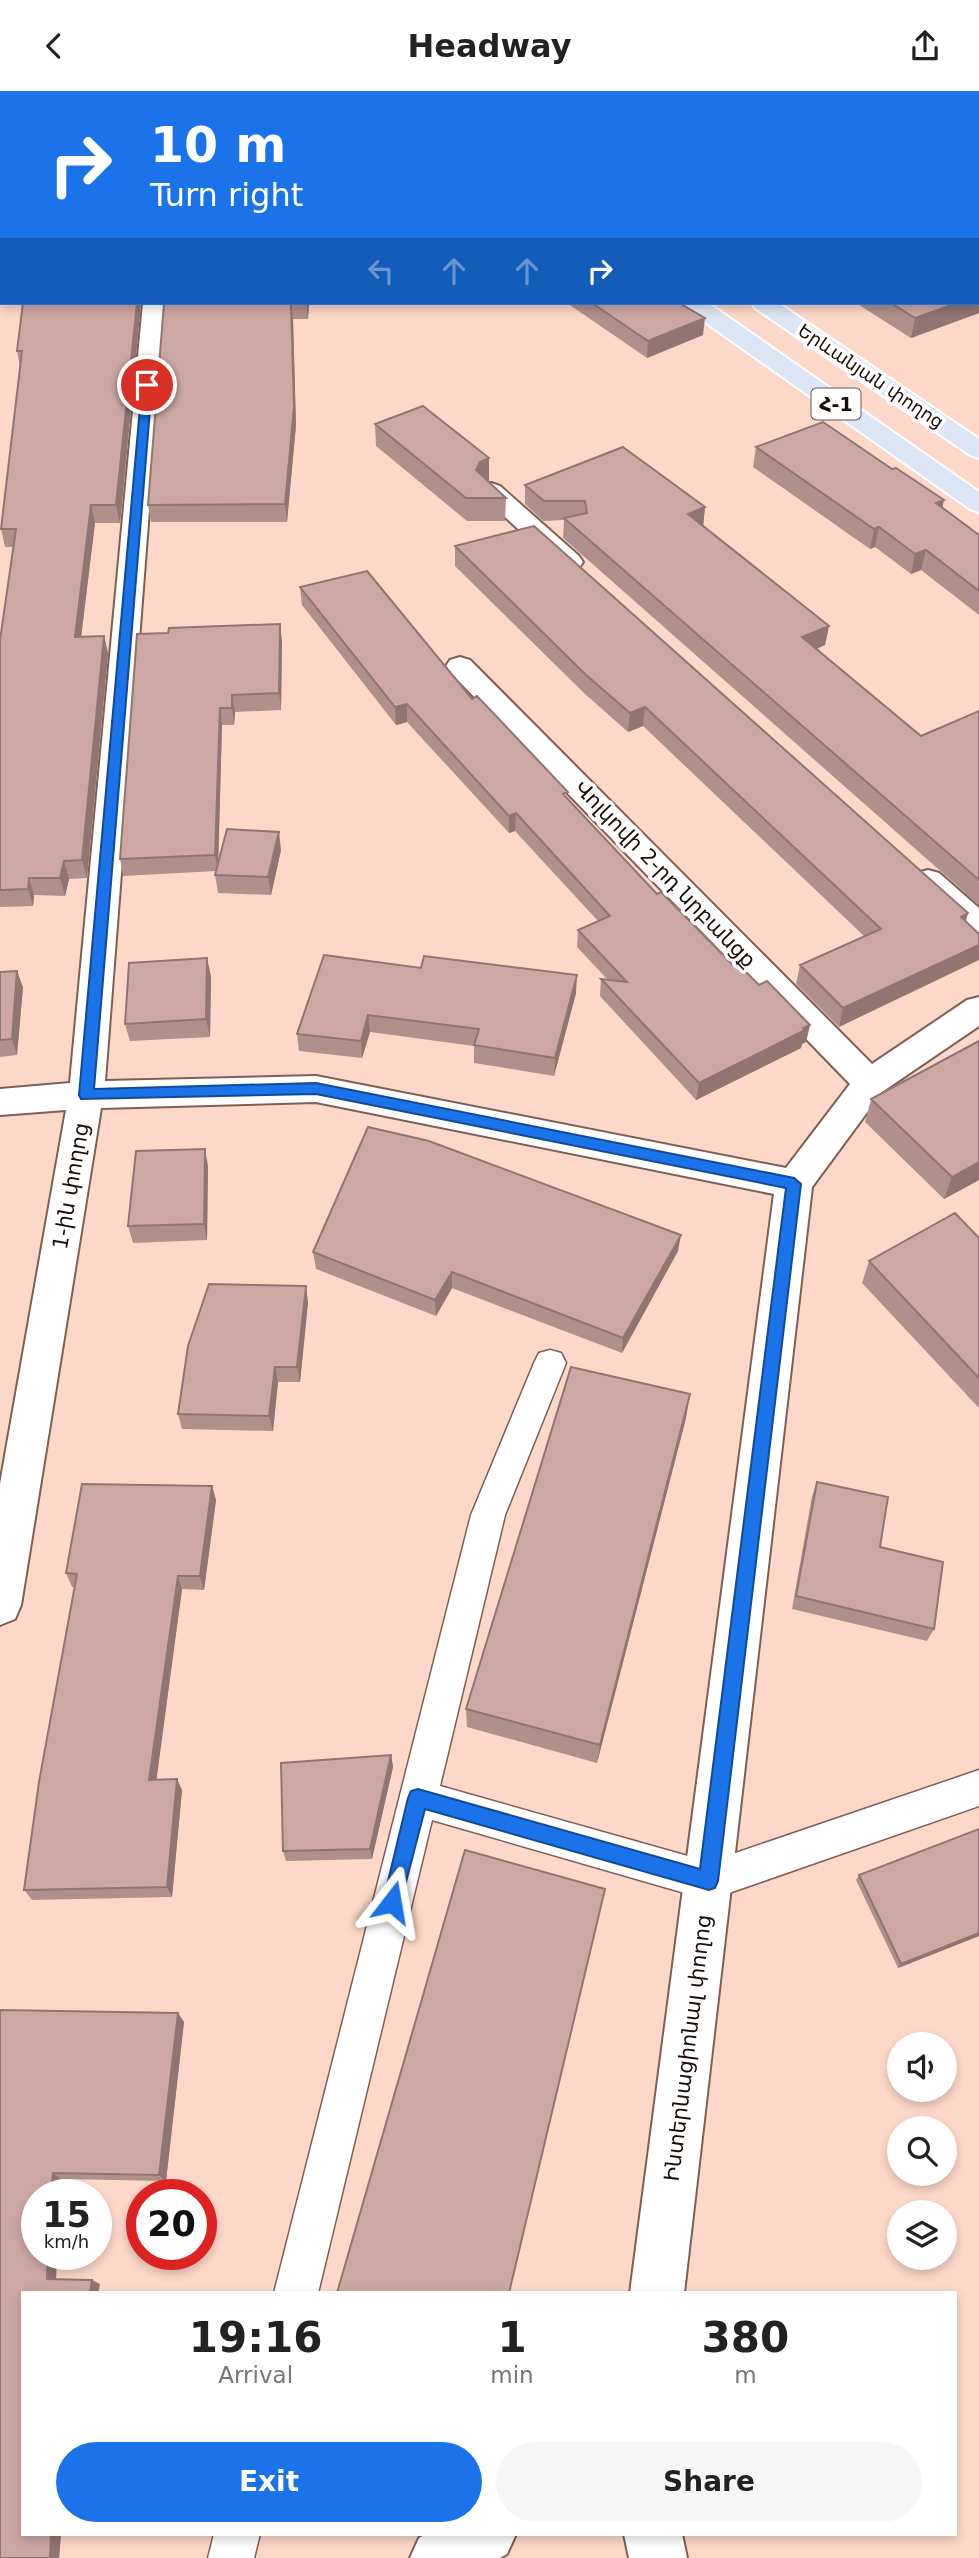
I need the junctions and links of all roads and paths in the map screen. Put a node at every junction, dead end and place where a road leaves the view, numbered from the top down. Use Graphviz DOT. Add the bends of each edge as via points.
graph roads {
  1 [pos="154,305"];
  2 [pos="696,305"];
  3 [pos="766,305"];
  4 [pos="979,450"];
  5 [pos="491,492"];
  6 [pos="979,504"];
  7 [pos="594,584"];
  8 [pos="460,666"];
  9 [pos="906,862"];
  10 [pos="979,926"];
  11 [pos="979,1009"];
  12 [pos="870,1083"];
  13 [pos="86,1095"];
  14 [pos="0,1102"];
  15 [pos="794,1184"];
  16 [pos="550,1363"];
  17 [pos="0,1605"];
  18 [pos="979,1788"];
  19 [pos="418,1798"];
  20 [pos="709,1881"];
  21 [pos="296,2291"];
  22 [pos="657,2291"];
  23 [pos="236,2536"];
  24 [pos="483,2536"];
  25 [pos="653,2536"];
  26 [pos="231,2558"];
  27 [pos="439,2558"];
  28 [pos="658,2558"];
  1 -- 13 [label="street, 1-ին փողոց"];
  2 -- 6 [label="main road, Երևանյան փողոց / Հ-1"];
  3 -- 4 [label="main road, Երևանյան փողոց / Հ-1"];
  5 -- 7 [label="street"];
  8 -- 12 [label="street, Վոլկովի 2-րդ նրբանցք"];
  9 -- 10 [label="street"];
  11 -- 12 [label="street"];
  12 -- 15 [label="street"];
  13 -- 14 [label="street"];
  13 -- 15 [label="street" via="316,1089"];
  13 -- 17 [label="street, 1-ին փողոց"];
  15 -- 20 [label="street, Ինտերնացիոնալ փողոց"];
  16 -- 19 [label="lane" via="488,1515"];
  18 -- 20 [label="lane"];
  19 -- 20 [label="lane"];
  19 -- 21 [label="lane"];
  20 -- 22 [label="street, Ինտերնացիոնալ փողոց"];
  23 -- 26 [label="lane"];
  24 -- 27 [label="street"];
  25 -- 28 [label="street"];
}
